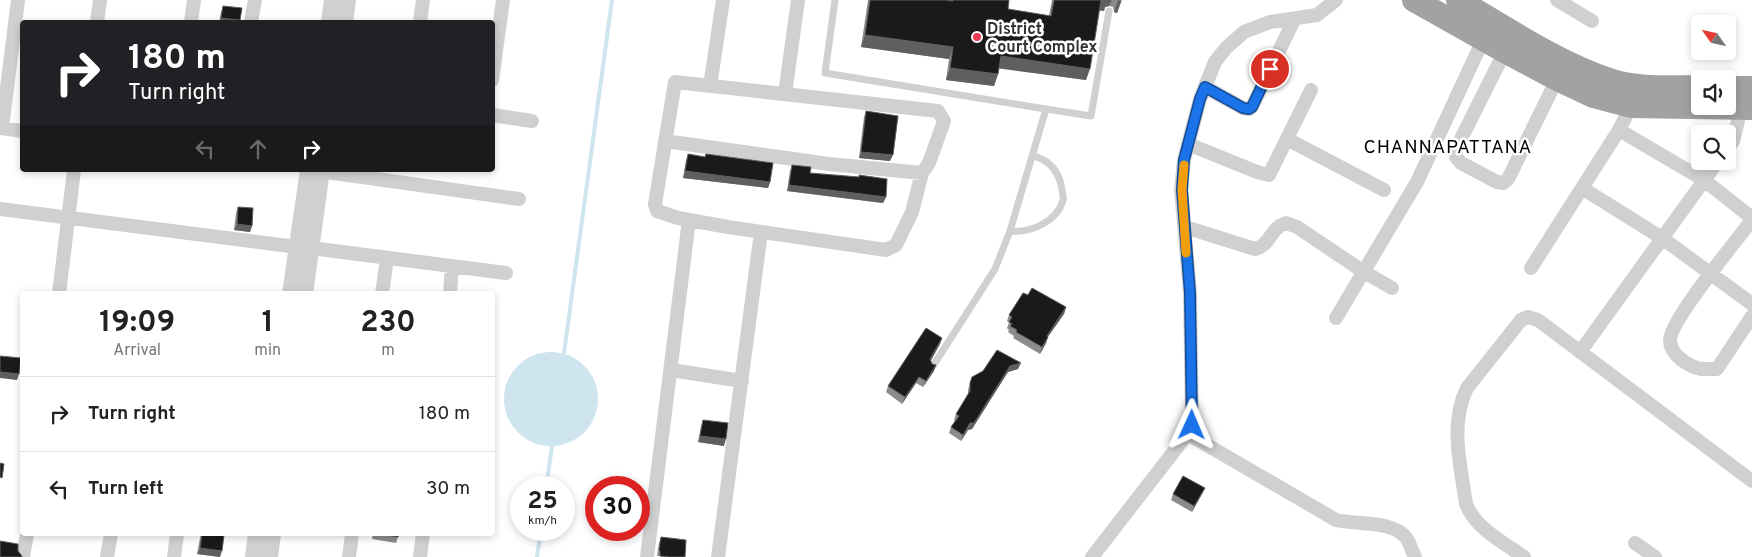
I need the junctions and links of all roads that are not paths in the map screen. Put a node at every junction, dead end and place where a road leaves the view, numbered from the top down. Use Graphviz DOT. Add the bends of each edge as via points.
graph roads {
  1 [pos="18,0"];
  2 [pos="100,0"];
  3 [pos="194,0"];
  4 [pos="254,0"];
  5 [pos="333,0"];
  6 [pos="347,0"];
  7 [pos="423,0"];
  8 [pos="503,0"];
  9 [pos="723,0"];
  10 [pos="798,0"];
  11 [pos="835,0"];
  12 [pos="1336,0"];
  13 [pos="1414,0"];
  14 [pos="1458,0"];
  15 [pos="1557,0"];
  16 [pos="1109,11"];
  17 [pos="97,20"];
  18 [pos="191,20"];
  19 [pos="251,20"];
  20 [pos="330,20"];
  21 [pos="344,20"];
  22 [pos="420,20"];
  23 [pos="1294,20"];
  24 [pos="1592,21"];
  25 [pos="1484,40"];
  26 [pos="1505,51"];
  27 [pos="495,58"];
  28 [pos="1557,79"];
  29 [pos="710,86"];
  30 [pos="1205,87"];
  31 [pos="1691,87"];
  32 [pos="1736,88"];
  33 [pos="1752,88"];
  34 [pos="1311,90"];
  35 [pos="785,94"];
  36 [pos="1631,106"];
  37 [pos="1747,108"];
  38 [pos="1046,109"];
  39 [pos="495,116"];
  40 [pos="532,121"];
  41 [pos="1,128"];
  42 [pos="1619,130"];
  43 [pos="20,132"];
  44 [pos="1736,134"];
  45 [pos="1287,139"];
  46 [pos="665,141"];
  47 [pos="1188,144"];
  48 [pos="1033,156"];
  49 [pos="1711,170"];
  50 [pos="74,172"];
  51 [pos="316,172"];
  52 [pos="330,172"];
  53 [pos="922,173"];
  54 [pos="1704,180"];
  55 [pos="1582,188"];
  56 [pos="1384,190"];
  57 [pos="519,199"];
  58 [pos="0,209"];
  59 [pos="70,219"];
  60 [pos="1752,219"];
  61 [pos="689,220"];
  62 [pos="1185,227"];
  63 [pos="1010,231"];
  64 [pos="761,232"];
  65 [pos="1662,238"];
  66 [pos="304,248"];
  67 [pos="387,258"];
  68 [pos="452,266"];
  69 [pos="1531,268"];
  70 [pos="506,272"];
  71 [pos="1364,272"];
  72 [pos="1710,274"];
  73 [pos="1392,288"];
  74 [pos="59,291"];
  75 [pos="292,291"];
  76 [pos="304,291"];
  77 [pos="382,291"];
  78 [pos="450,291"];
  79 [pos="1752,304"];
  80 [pos="1752,316"];
  81 [pos="1336,318"];
  82 [pos="1580,352"];
  83 [pos="933,366"];
  84 [pos="671,370"];
  85 [pos="742,380"];
  86 [pos="1188,434"];
  87 [pos="1752,481"];
  88 [pos="26,536"];
  89 [pos="111,536"];
  90 [pos="177,536"];
  91 [pos="257,536"];
  92 [pos="272,536"];
  93 [pos="352,536"];
  94 [pos="423,536"];
  95 [pos="1635,543"];
  96 [pos="23,557"];
  97 [pos="107,557"];
  98 [pos="174,557"];
  99 [pos="254,557"];
  100 [pos="268,557"];
  101 [pos="349,557"];
  102 [pos="420,557"];
  103 [pos="647,557"];
  104 [pos="718,557"];
  105 [pos="1092,557"];
  106 [pos="1415,557"];
  107 [pos="1524,557"];
  108 [pos="1655,557"];
  1 -- 41 [label="street"];
  2 -- 17 [label="street"];
  3 -- 18 [label="street"];
  4 -- 19 [label="street"];
  5 -- 20 [label="street"];
  6 -- 21 [label="street"];
  7 -- 22 [label="street"];
  8 -- 27 [label="street"];
  9 -- 29 [label="street"];
  10 -- 35 [label="street"];
  11 -- 38 [label="lane" via="825,73"];
  12 -- 23 [label="street" via="1317,15"];
  13 -- 25 [label="highway"];
  14 -- 31 [label="highway" via="1569,63 1610,80 1638,86"];
  15 -- 24 [label="street"];
  16 -- 38 [label="lane" via="1091,116"];
  23 -- 30 [label="street" via="1270,22 1244,32 1215,62"];
  23 -- 30 [label="street" via="1252,107 1243,108"];
  25 -- 26 [label="highway"];
  25 -- 71 [label="street" via="1417,182"];
  26 -- 28 [label="highway"];
  26 -- 28 [label="street" via="1456,149 1456,157 1461,163 1497,182 1503,183 1508,179"];
  28 -- 36 [label="highway" via="1593,96"];
  29 -- 35 [label="street"];
  29 -- 46 [label="street" via="675,82"];
  30 -- 47 [label="street"];
  32 -- 33 [label="highway"];
  34 -- 45 [label="street"];
  35 -- 53 [label="street" via="938,111 944,121 929,163"];
  36 -- 37 [label="highway"];
  36 -- 42 [label="street"];
  37 -- 44 [label="street"];
  38 -- 48 [label="lane"];
  39 -- 40 [label="street"];
  41 -- 43 [label="street"];
  42 -- 54 [label="street"];
  42 -- 55 [label="street"];
  45 -- 47 [label="street" via="1269,175"];
  45 -- 56 [label="street"];
  46 -- 53 [label="street" via="829,164"];
  46 -- 61 [label="street" via="655,204 657,211"];
  47 -- 62 [label="street" via="1182,190"];
  48 -- 63 [label="lane"];
  48 -- 63 [label="lane" via="1056,169 1063,199 1054,216 1037,227 1021,232"];
  49 -- 54 [label="street"];
  50 -- 59 [label="street"];
  51 -- 66 [label="street"];
  52 -- 57 [label="street"];
  53 -- 64 [label="street" via="912,212 896,245 886,250"];
  54 -- 60 [label="street"];
  54 -- 65 [label="street"];
  55 -- 65 [label="street"];
  55 -- 69 [label="street"];
  58 -- 59 [label="street"];
  59 -- 66 [label="street"];
  59 -- 74 [label="street"];
  60 -- 72 [label="street"];
  61 -- 64 [label="street"];
  61 -- 84 [label="street"];
  62 -- 71 [label="street" via="1255,249 1262,247 1277,226 1286,222"];
  62 -- 86 [label="street" via="1192,396 1192,425"];
  63 -- 83 [label="lane" via="995,269"];
  64 -- 85 [label="street"];
  65 -- 72 [label="street"];
  65 -- 82 [label="street"];
  66 -- 67 [label="street"];
  66 -- 75 [label="street"];
  66 -- 76 [label="street"];
  67 -- 68 [label="street"];
  67 -- 77 [label="street"];
  68 -- 70 [label="street"];
  68 -- 78 [label="street"];
  71 -- 73 [label="street"];
  71 -- 81 [label="street"];
  72 -- 79 [label="street"];
  72 -- 80 [label="street" via="1670,338 1671,348 1679,357 1702,369 1717,369"];
  82 -- 87 [label="street"];
  82 -- 107 [label="street" via="1538,320 1520,320 1467,388 1461,401 1457,434 1470,514 1480,526"];
  84 -- 85 [label="street"];
  84 -- 103 [label="street"];
  85 -- 104 [label="street"];
  86 -- 105 [label="street"];
  86 -- 106 [label="street" via="1336,520 1391,527 1406,537"];
  88 -- 96 [label="street"];
  89 -- 97 [label="street"];
  90 -- 98 [label="street"];
  91 -- 99 [label="street"];
  92 -- 100 [label="street"];
  93 -- 101 [label="street"];
  94 -- 102 [label="street"];
  95 -- 108 [label="street"];
}
